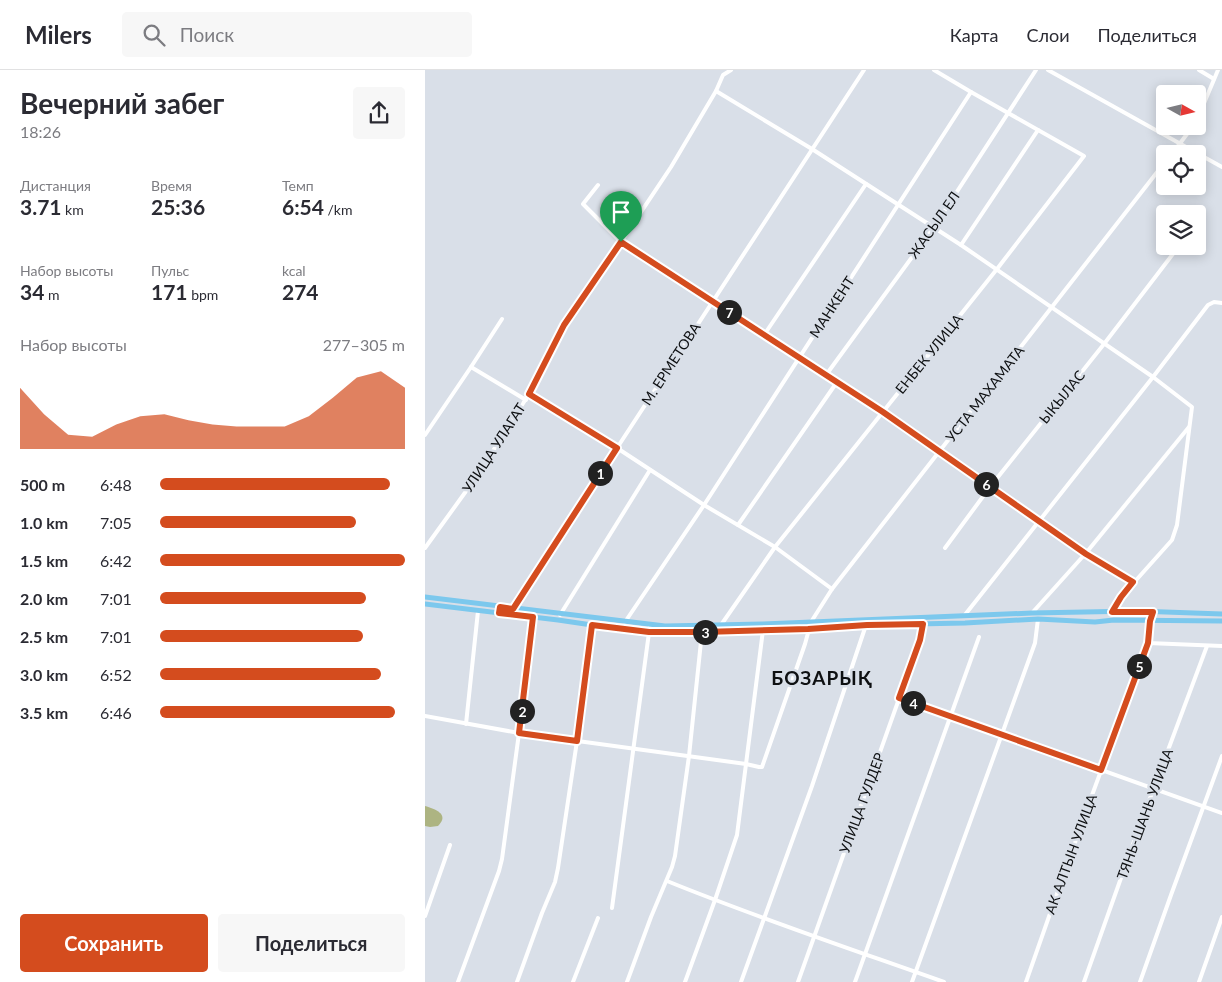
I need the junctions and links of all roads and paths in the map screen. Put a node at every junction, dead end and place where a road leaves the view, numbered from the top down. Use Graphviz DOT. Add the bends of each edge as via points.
graph roads {
  1 [pos="731,70"];
  2 [pos="864,70"];
  3 [pos="933,70"];
  4 [pos="1036,70"];
  5 [pos="1048,70"];
  6 [pos="1199,70"];
  7 [pos="1218,70"];
  8 [pos="1214,79"];
  9 [pos="716,90"];
  10 [pos="971,92"];
  11 [pos="1206,98"];
  12 [pos="1009,113"];
  13 [pos="1038,130"];
  14 [pos="1186,135"];
  15 [pos="1179,144"];
  16 [pos="812,150"];
  17 [pos="1222,167"];
  18 [pos="1156,174"];
  19 [pos="866,184"];
  20 [pos="598,185"];
  21 [pos="898,205"];
  22 [pos="934,227"];
  23 [pos="621,242"];
  24 [pos="961,244"];
  25 [pos="1172,255"];
  26 [pos="997,269"];
  27 [pos="713,301"];
  28 [pos="1222,303"];
  29 [pos="1053,307"];
  30 [pos="502,319"];
  31 [pos="764,335"];
  32 [pos="1104,344"];
  33 [pos="799,358"];
  34 [pos="471,367"];
  35 [pos="826,375"];
  36 [pos="1153,377"];
  37 [pos="837,382"];
  38 [pos="529,394"];
  39 [pos="526,400"];
  40 [pos="883,412"];
  41 [pos="1189,427"];
  42 [pos="425,435"];
  43 [pos="617,448"];
  44 [pos="940,452"];
  45 [pos="650,470"];
  46 [pos="990,487"];
  47 [pos="704,505"];
  48 [pos="1039,521"];
  49 [pos="738,525"];
  50 [pos="775,547"];
  51 [pos="425,548"];
  52 [pos="945,548"];
  53 [pos="1086,554"];
  54 [pos="1133,582"];
  55 [pos="832,589"];
  56 [pos="425,598"];
  57 [pos="425,604"];
  58 [pos="500,607"];
  59 [pos="513,609"];
  60 [pos="478,611"];
  61 [pos="1112,612"];
  62 [pos="1153,612"];
  63 [pos="499,613"];
  64 [pos="1032,613"];
  65 [pos="1222,614"];
  66 [pos="560,615"];
  67 [pos="964,616"];
  68 [pos="533,617"];
  69 [pos="1038,619"];
  70 [pos="1150,621"];
  71 [pos="1222,621"];
  72 [pos="625,622"];
  73 [pos="811,622"];
  74 [pos="923,624"];
  75 [pos="592,625"];
  76 [pos="650,625"];
  77 [pos="721,625"];
  78 [pos="867,625"];
  79 [pos="808,629"];
  80 [pos="763,630"];
  81 [pos="649,632"];
  82 [pos="703,632"];
  83 [pos="979,637"];
  84 [pos="1148,643"];
  85 [pos="1207,646"];
  86 [pos="1222,646"];
  87 [pos="899,698"];
  88 [pos="425,716"];
  89 [pos="951,716"];
  90 [pos="466,724"];
  91 [pos="519,733"];
  92 [pos="1001,734"];
  93 [pos="577,741"];
  94 [pos="633,749"];
  95 [pos="689,756"];
  96 [pos="1222,756"];
  97 [pos="746,764"];
  98 [pos="1101,770"];
  99 [pos="1153,789"];
  100 [pos="1203,807"];
  101 [pos="1222,813"];
  102 [pos="450,845"];
  103 [pos="667,882"];
  104 [pos="715,900"];
  105 [pos="612,908"];
  106 [pos="425,916"];
  107 [pos="1222,917"];
  108 [pos="598,918"];
  109 [pos="764,918"];
  110 [pos="814,937"];
  111 [pos="864,954"];
  112 [pos="916,972"];
  113 [pos="458,982"];
  114 [pos="517,982"];
  115 [pos="573,982"];
  116 [pos="627,982"];
  117 [pos="685,982"];
  118 [pos="741,982"];
  119 [pos="798,982"];
  120 [pos="855,982"];
  121 [pos="912,982"];
  122 [pos="944,982"];
  123 [pos="1026,982"];
  124 [pos="1084,982"];
  125 [pos="1140,982"];
  126 [pos="1199,982"];
  1 -- 9 [label="street, УЛИЦА УЛАГАТ" via="723,75"];
  2 -- 16 [label="street, М. ЕРМЕТОВА"];
  3 -- 10 [label="street"];
  4 -- 12 [label="street, ЖАСЫЛ ЕЛ"];
  5 -- 15 [label="street"];
  6 -- 8 [label="street"];
  7 -- 8 [label="street"];
  8 -- 11 [label="street"];
  9 -- 16 [label="street"];
  9 -- 23 [label="street, УЛИЦА УЛАГАТ" via="671,168"];
  10 -- 12 [label="street"];
  10 -- 21 [label="street, МАНКЕНТ"];
  12 -- 13 [label="street"];
  12 -- 22 [label="street, ЖАСЫЛ ЕЛ"];
  13 -- 24 [label="street"];
  13 -- 26 [label="street, ЕНБЕК УЛИЦА" via="1084,156"];
  14 -- 15 [label="street"];
  15 -- 17 [label="street"];
  16 -- 19 [label="street"];
  16 -- 27 [label="street, М. ЕРМЕТОВА"];
  18 -- 29 [label="street, УСТА МАХАМАТА"];
  19 -- 21 [label="street"];
  19 -- 31 [label="street"];
  20 -- 23 [label="street" via="583,204"];
  21 -- 22 [label="street"];
  21 -- 33 [label="street, МАНКЕНТ"];
  22 -- 24 [label="street"];
  22 -- 35 [label="street, ЖАСЫЛ ЕЛ"];
  23 -- 27 [label="street"];
  23 -- 38 [label="street, УЛИЦА УЛАГАТ" via="564,325"];
  24 -- 26 [label="street"];
  25 -- 32 [label="street, ЫКЫЛАС"];
  26 -- 29 [label="street"];
  26 -- 40 [label="street, ЕНБЕК УЛИЦА"];
  27 -- 31 [label="street"];
  27 -- 43 [label="street, М. ЕРМЕТОВА"];
  28 -- 36 [label="street" via="1208,305"];
  29 -- 32 [label="street"];
  29 -- 44 [label="street, УСТА МАХАМАТА"];
  30 -- 34 [label="street"];
  31 -- 33 [label="street"];
  32 -- 36 [label="street"];
  32 -- 46 [label="street, ЫКЫЛАС"];
  33 -- 35 [label="street"];
  33 -- 47 [label="street, МАНКЕНТ"];
  34 -- 39 [label="street"];
  34 -- 42 [label="street"];
  35 -- 37 [label="street"];
  36 -- 41 [label="street" via="1192,407"];
  36 -- 48 [label="street"];
  37 -- 40 [label="street"];
  37 -- 49 [label="street"];
  38 -- 39 [label="street, УЛИЦА УЛАГАТ"];
  38 -- 43 [label="street"];
  39 -- 51 [label="street, УЛИЦА УЛАГАТ"];
  40 -- 44 [label="street"];
  40 -- 50 [label="street, ЕНБЕК УЛИЦА"];
  41 -- 53 [label="street"];
  41 -- 54 [label="street" via="1177,525 1172,540"];
  43 -- 45 [label="street"];
  43 -- 59 [label="street, М. ЕРМЕТОВА"];
  44 -- 46 [label="street"];
  44 -- 55 [label="street, УСТА МАХАМАТА"];
  45 -- 47 [label="street"];
  45 -- 66 [label="street"];
  46 -- 48 [label="street"];
  46 -- 52 [label="street, ЫКЫЛАС"];
  47 -- 49 [label="street"];
  47 -- 72 [label="street, МАНКЕНТ"];
  48 -- 53 [label="street"];
  48 -- 67 [label="street"];
  49 -- 50 [label="street"];
  50 -- 55 [label="street"];
  50 -- 77 [label="street, ЕНБЕК УЛИЦА"];
  53 -- 54 [label="street"];
  53 -- 64 [label="street"];
  54 -- 61 [label="street"];
  55 -- 73 [label="street, УСТА МАХАМАТА"];
  56 -- 58 [label="main road"];
  57 -- 60 [label="main road"];
  58 -- 59 [label="main road"];
  58 -- 63 [label="main road"];
  59 -- 66 [label="main road"];
  60 -- 63 [label="main road"];
  60 -- 90 [label="street"];
  61 -- 62 [label="main road"];
  61 -- 64 [label="main road"];
  62 -- 65 [label="main road"];
  62 -- 70 [label="street, АК АЛТЫН УЛИЦА"];
  63 -- 68 [label="main road"];
  64 -- 67 [label="main road"];
  66 -- 72 [label="main road"];
  67 -- 73 [label="main road"];
  68 -- 75 [label="main road"];
  68 -- 91 [label="street"];
  69 -- 70 [label="main road"];
  69 -- 74 [label="main road"];
  69 -- 92 [label="street" via="1035,643"];
  70 -- 71 [label="main road"];
  70 -- 84 [label="street, АК АЛТЫН УЛИЦА"];
  72 -- 76 [label="main road"];
  73 -- 77 [label="main road"];
  73 -- 79 [label="street, УСТА МАХАМАТА"];
  74 -- 78 [label="main road"];
  74 -- 87 [label="street, УЛИЦА ГУЛДЕР"];
  75 -- 81 [label="main road"];
  75 -- 93 [label="street"];
  76 -- 77 [label="main road"];
  76 -- 81 [label="street"];
  78 -- 79 [label="main road"];
  78 -- 109 [label="street"];
  79 -- 80 [label="main road"];
  79 -- 97 [label="street, УСТА МАХАМАТА" via="763,766"];
  80 -- 82 [label="main road"];
  80 -- 97 [label="street"];
  81 -- 82 [label="main road"];
  81 -- 94 [label="street"];
  82 -- 95 [label="street"];
  83 -- 89 [label="street"];
  84 -- 85 [label="street"];
  84 -- 98 [label="street, АК АЛТЫН УЛИЦА"];
  85 -- 86 [label="street"];
  85 -- 99 [label="street, ТЯНЬ-ШАНЬ УЛИЦА"];
  87 -- 89 [label="street"];
  87 -- 110 [label="street, УЛИЦА ГУЛДЕР"];
  88 -- 90 [label="street"];
  89 -- 92 [label="street"];
  89 -- 111 [label="street"];
  90 -- 91 [label="street"];
  91 -- 93 [label="street"];
  91 -- 113 [label="street" via="502,859"];
  92 -- 98 [label="street"];
  92 -- 112 [label="street"];
  93 -- 94 [label="street"];
  93 -- 114 [label="street" via="555,882"];
  94 -- 95 [label="street"];
  94 -- 105 [label="street"];
  95 -- 97 [label="street"];
  95 -- 103 [label="street" via="675,856"];
  96 -- 100 [label="street"];
  97 -- 104 [label="street" via="737,835"];
  98 -- 99 [label="street"];
  98 -- 123 [label="street, АК АЛТЫН УЛИЦА"];
  99 -- 100 [label="street"];
  99 -- 124 [label="street, ТЯНЬ-ШАНЬ УЛИЦА"];
  100 -- 101 [label="street"];
  100 -- 125 [label="street"];
  102 -- 106 [label="street"];
  103 -- 104 [label="street"];
  103 -- 116 [label="street"];
  104 -- 109 [label="street"];
  104 -- 117 [label="street"];
  107 -- 126 [label="street"];
  108 -- 115 [label="street"];
  109 -- 110 [label="street"];
  109 -- 118 [label="street"];
  110 -- 111 [label="street"];
  110 -- 119 [label="street, УЛИЦА ГУЛДЕР"];
  111 -- 112 [label="street"];
  111 -- 120 [label="street"];
  112 -- 121 [label="street"];
  112 -- 122 [label="street"];
}
